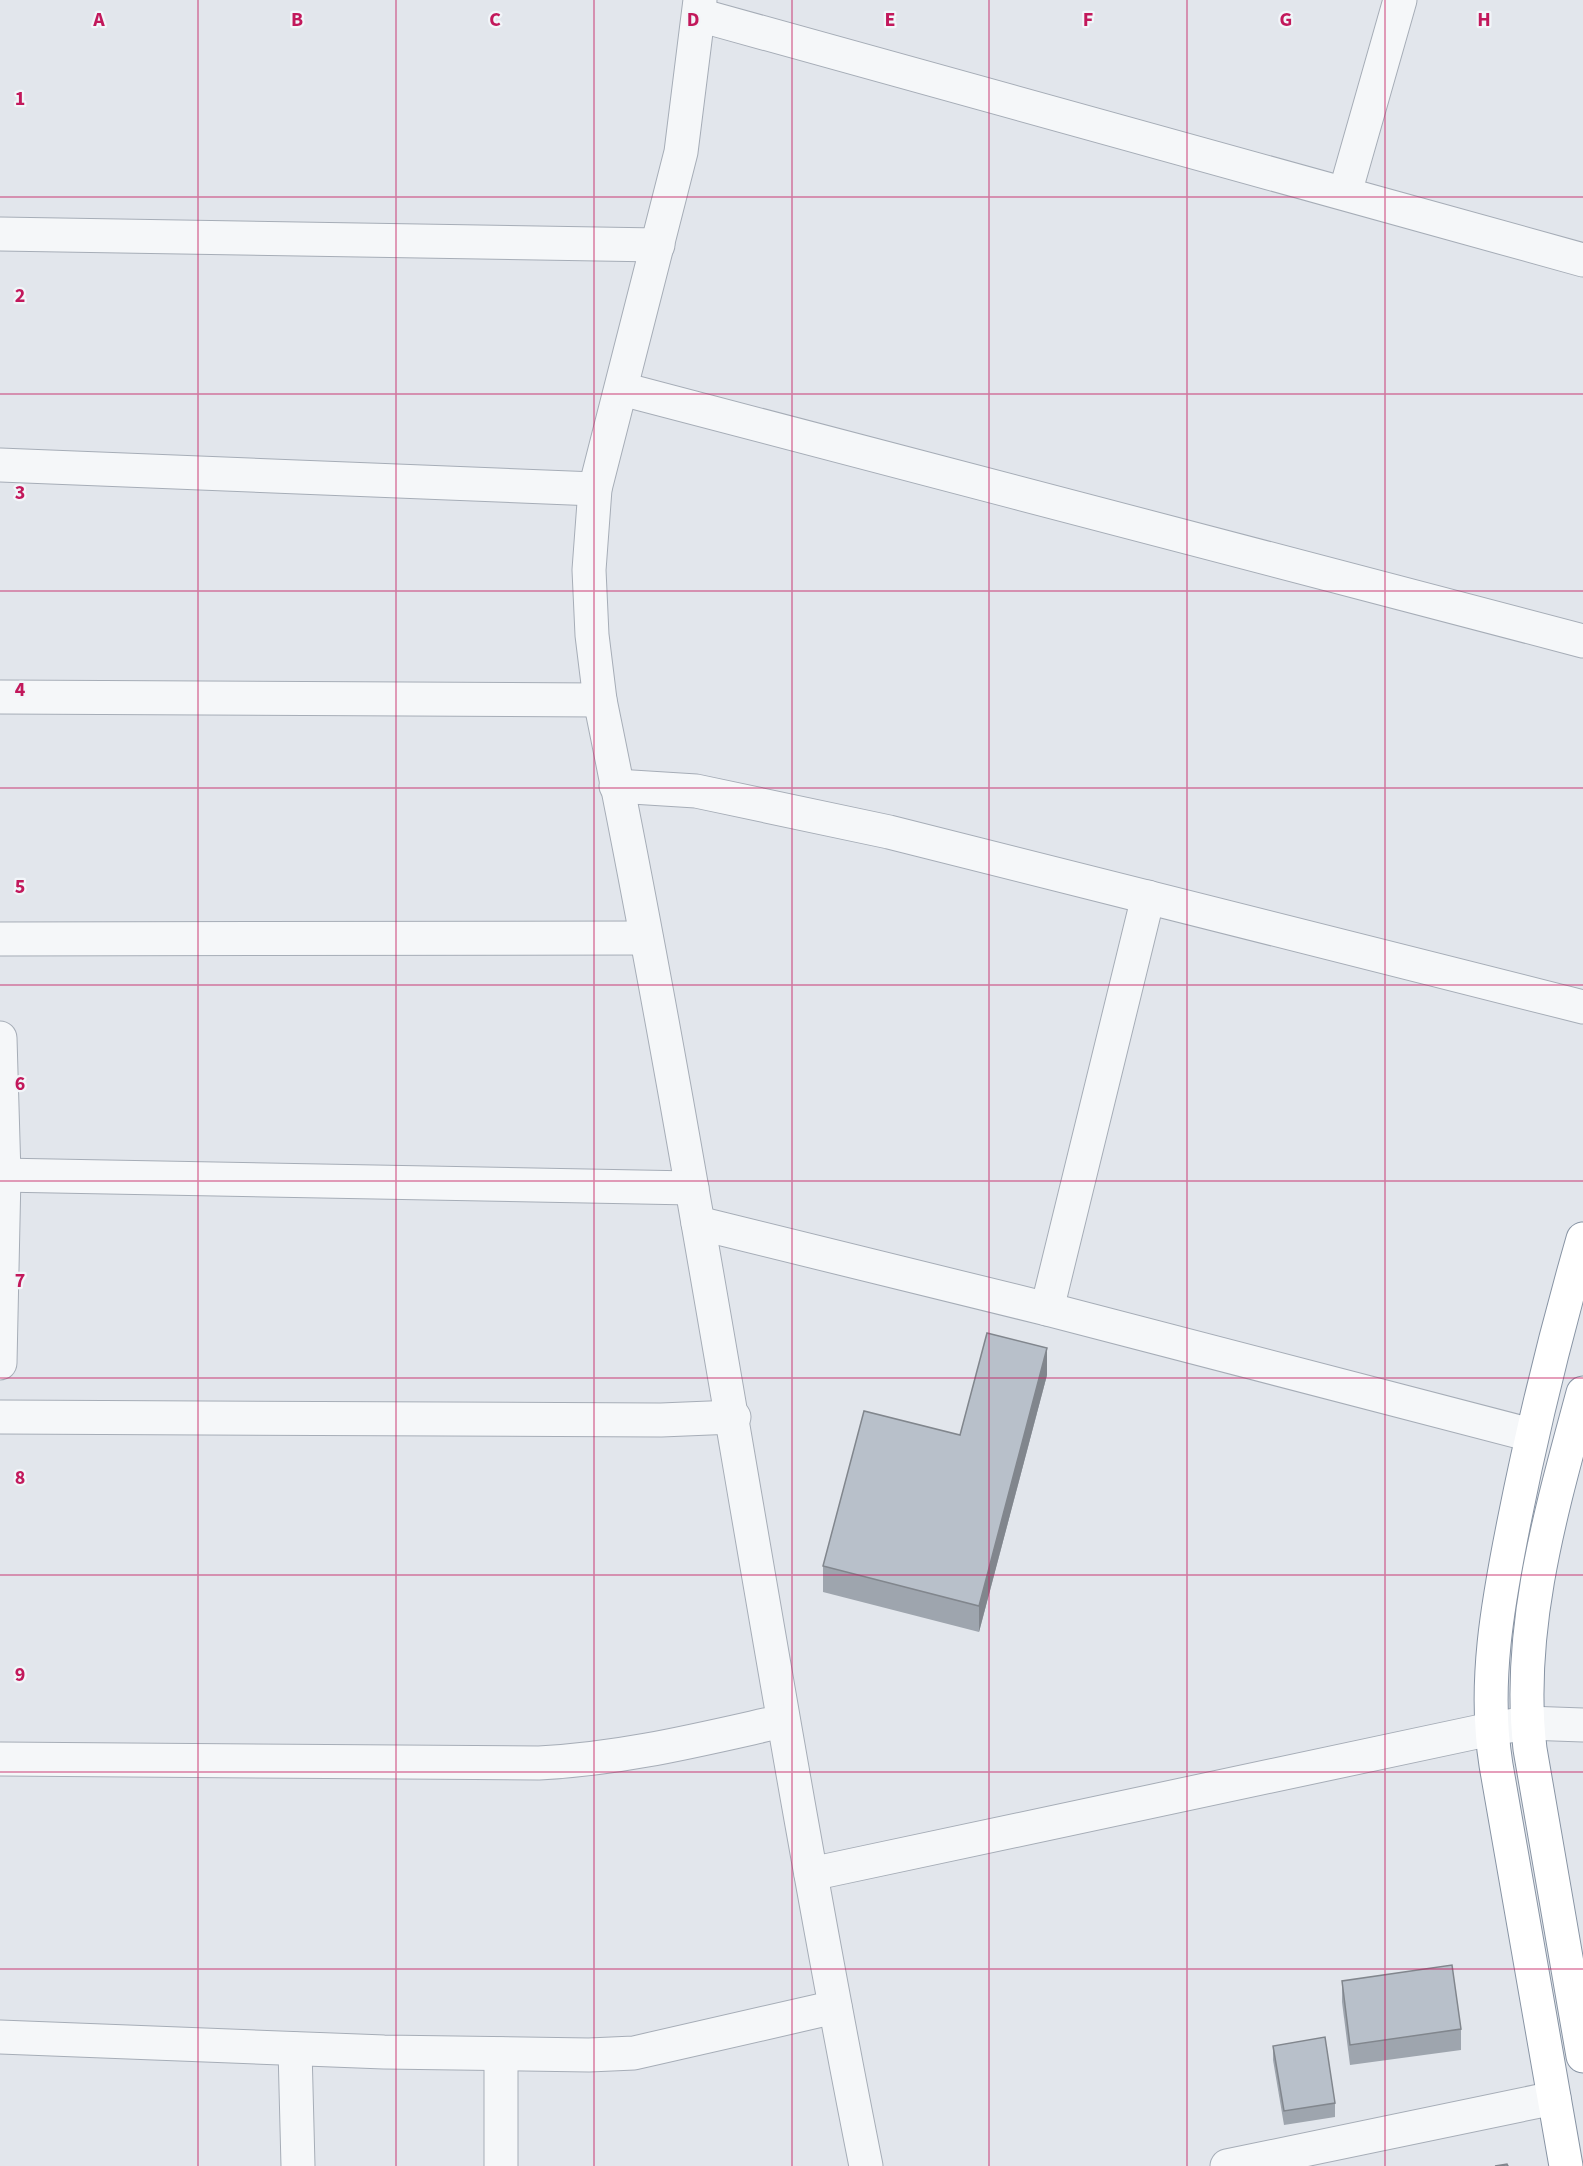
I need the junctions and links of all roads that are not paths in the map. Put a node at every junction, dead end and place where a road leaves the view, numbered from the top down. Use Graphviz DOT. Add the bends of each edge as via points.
graph roads {
  1 [pos="1400,0"];
  2 [pos="699,8"];
  3 [pos="1345,193"];
  4 [pos="0,234"];
  5 [pos="658,245"];
  6 [pos="1583,260"];
  7 [pos="622,389"];
  8 [pos="0,465"];
  9 [pos="595,489"];
  10 [pos="1583,641"];
  11 [pos="0,697"];
  12 [pos="600,700"];
  13 [pos="616,786"];
  14 [pos="1148,897"];
  15 [pos="646,938"];
  16 [pos="0,939"];
  17 [pos="1583,1007"];
  18 [pos="0,1038"];
  19 [pos="2,1175"];
  20 [pos="692,1188"];
  21 [pos="699,1223"];
  22 [pos="1583,1239"];
  23 [pos="1047,1309"];
  24 [pos="0,1363"];
  25 [pos="1583,1393"];
  26 [pos="0,1417"];
  27 [pos="734,1417"];
  28 [pos="1531,1436"];
  29 [pos="783,1721"];
  30 [pos="1527,1723"];
  31 [pos="1583,1725"];
  32 [pos="1491,1729"];
  33 [pos="0,1759"];
  34 [pos="811,1874"];
  35 [pos="835,2007"];
  36 [pos="0,2037"];
  37 [pos="295,2049"];
  38 [pos="501,2054"];
  39 [pos="1583,2056"];
  40 [pos="1554,2098"];
  41 [pos="298,2166"];
  42 [pos="501,2166"];
  43 [pos="866,2166"];
  44 [pos="1227,2166"];
  45 [pos="1566,2166"];
  1 -- 3 [label="street"];
  2 -- 3 [label="street"];
  2 -- 5 [label="street" via="681,152"];
  3 -- 6 [label="street"];
  4 -- 5 [label="street"];
  5 -- 7 [label="street"];
  7 -- 9 [label="street"];
  7 -- 10 [label="street"];
  8 -- 9 [label="street"];
  9 -- 12 [label="street" via="589,570"];
  11 -- 12 [label="street"];
  12 -- 13 [label="street"];
  13 -- 14 [label="street" via="696,791 766,804"];
  13 -- 15 [label="street"];
  14 -- 17 [label="street"];
  14 -- 23 [label="street"];
  15 -- 16 [label="street"];
  15 -- 20 [label="street"];
  18 -- 19 [label="street"];
  19 -- 20 [label="street"];
  19 -- 24 [label="street"];
  20 -- 21 [label="street"];
  21 -- 23 [label="street"];
  21 -- 27 [label="street"];
  22 -- 28 [label="highway"];
  23 -- 28 [label="street"];
  25 -- 30 [label="highway" via="1534,1602 1528,1650"];
  26 -- 27 [label="street"];
  27 -- 29 [label="street"];
  28 -- 32 [label="highway" via="1497,1618"];
  29 -- 33 [label="street" via="640,1753 583,1761"];
  29 -- 34 [label="street"];
  30 -- 31 [label="street"];
  30 -- 32 [label="street"];
  30 -- 39 [label="highway"];
  32 -- 34 [label="street"];
  32 -- 40 [label="highway"];
  34 -- 35 [label="street"];
  35 -- 38 [label="street" via="634,2053"];
  35 -- 43 [label="street"];
  36 -- 37 [label="street"];
  37 -- 38 [label="street"];
  37 -- 41 [label="street"];
  38 -- 42 [label="street"];
  40 -- 44 [label="street"];
  40 -- 45 [label="highway"];
}
